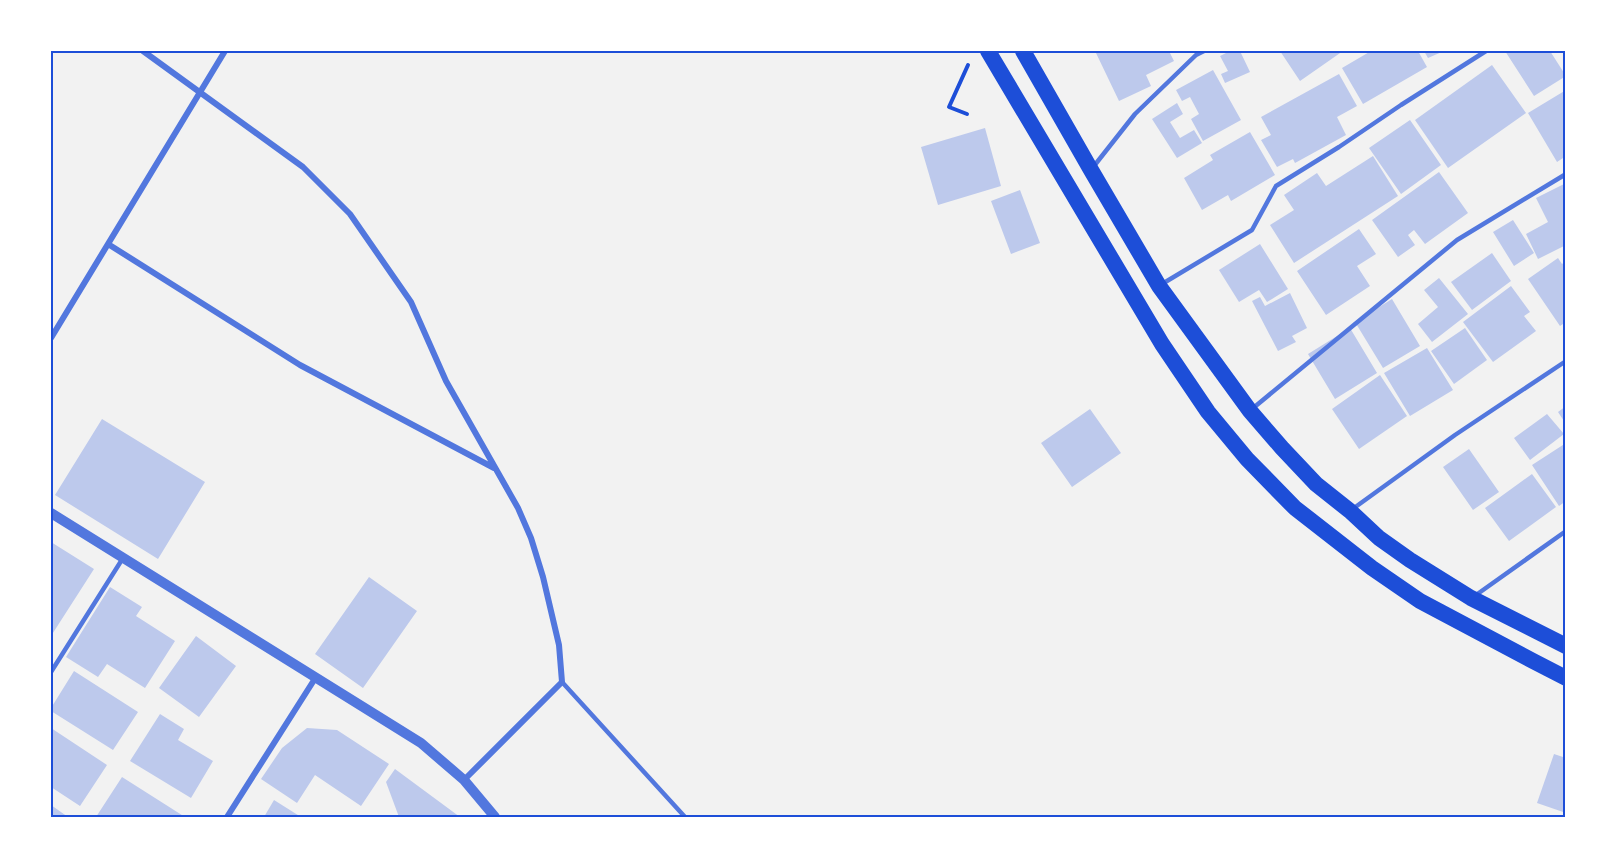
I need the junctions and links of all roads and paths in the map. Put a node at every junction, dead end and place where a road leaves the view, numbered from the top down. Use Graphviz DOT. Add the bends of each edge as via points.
graph roads {
  1 [pos="143,51"];
  2 [pos="225,51"];
  3 [pos="988,51"];
  4 [pos="1023,51"];
  5 [pos="1204,51"];
  6 [pos="1486,51"];
  7 [pos="970,60"];
  8 [pos="200,93"];
  9 [pos="968,114"];
  10 [pos="1091,170"];
  11 [pos="1566,174"];
  12 [pos="108,244"];
  13 [pos="1159,286"];
  14 [pos="51,338"];
  15 [pos="1566,361"];
  16 [pos="1250,411"];
  17 [pos="495,468"];
  18 [pos="1350,511"];
  19 [pos="51,513"];
  20 [pos="1566,531"];
  21 [pos="123,558"];
  22 [pos="1471,598"];
  23 [pos="1566,646"];
  24 [pos="51,672"];
  25 [pos="316,677"];
  26 [pos="1566,678"];
  27 [pos="562,682"];
  28 [pos="464,780"];
  29 [pos="227,817"];
  30 [pos="495,817"];
  31 [pos="685,817"];
  1 -- 8 [label="street"];
  2 -- 8 [label="street"];
  3 -- 26 [label="highway" via="1161,344 1208,412 1247,459 1295,508 1420,601"];
  4 -- 10 [label="highway"];
  5 -- 10 [label="lane" via="1135,114"];
  6 -- 13 [label="lane" via="1276,186 1252,230"];
  7 -- 9 [label="path" via="950,107"];
  8 -- 12 [label="street"];
  8 -- 17 [label="street" via="303,167 350,214 411,302 446,381"];
  10 -- 13 [label="highway"];
  11 -- 16 [label="lane" via="1457,240"];
  12 -- 14 [label="street"];
  12 -- 17 [label="street" via="300,364"];
  13 -- 16 [label="highway"];
  15 -- 18 [label="lane"];
  16 -- 18 [label="highway" via="1316,484"];
  17 -- 27 [label="street" via="531,538 559,645"];
  18 -- 22 [label="highway" via="1379,538"];
  19 -- 21 [label="street"];
  20 -- 22 [label="lane"];
  21 -- 24 [label="lane"];
  21 -- 25 [label="street"];
  22 -- 23 [label="highway"];
  25 -- 28 [label="street" via="421,743"];
  25 -- 29 [label="street"];
  27 -- 28 [label="street"];
  27 -- 31 [label="lane"];
  28 -- 30 [label="street"];
}
